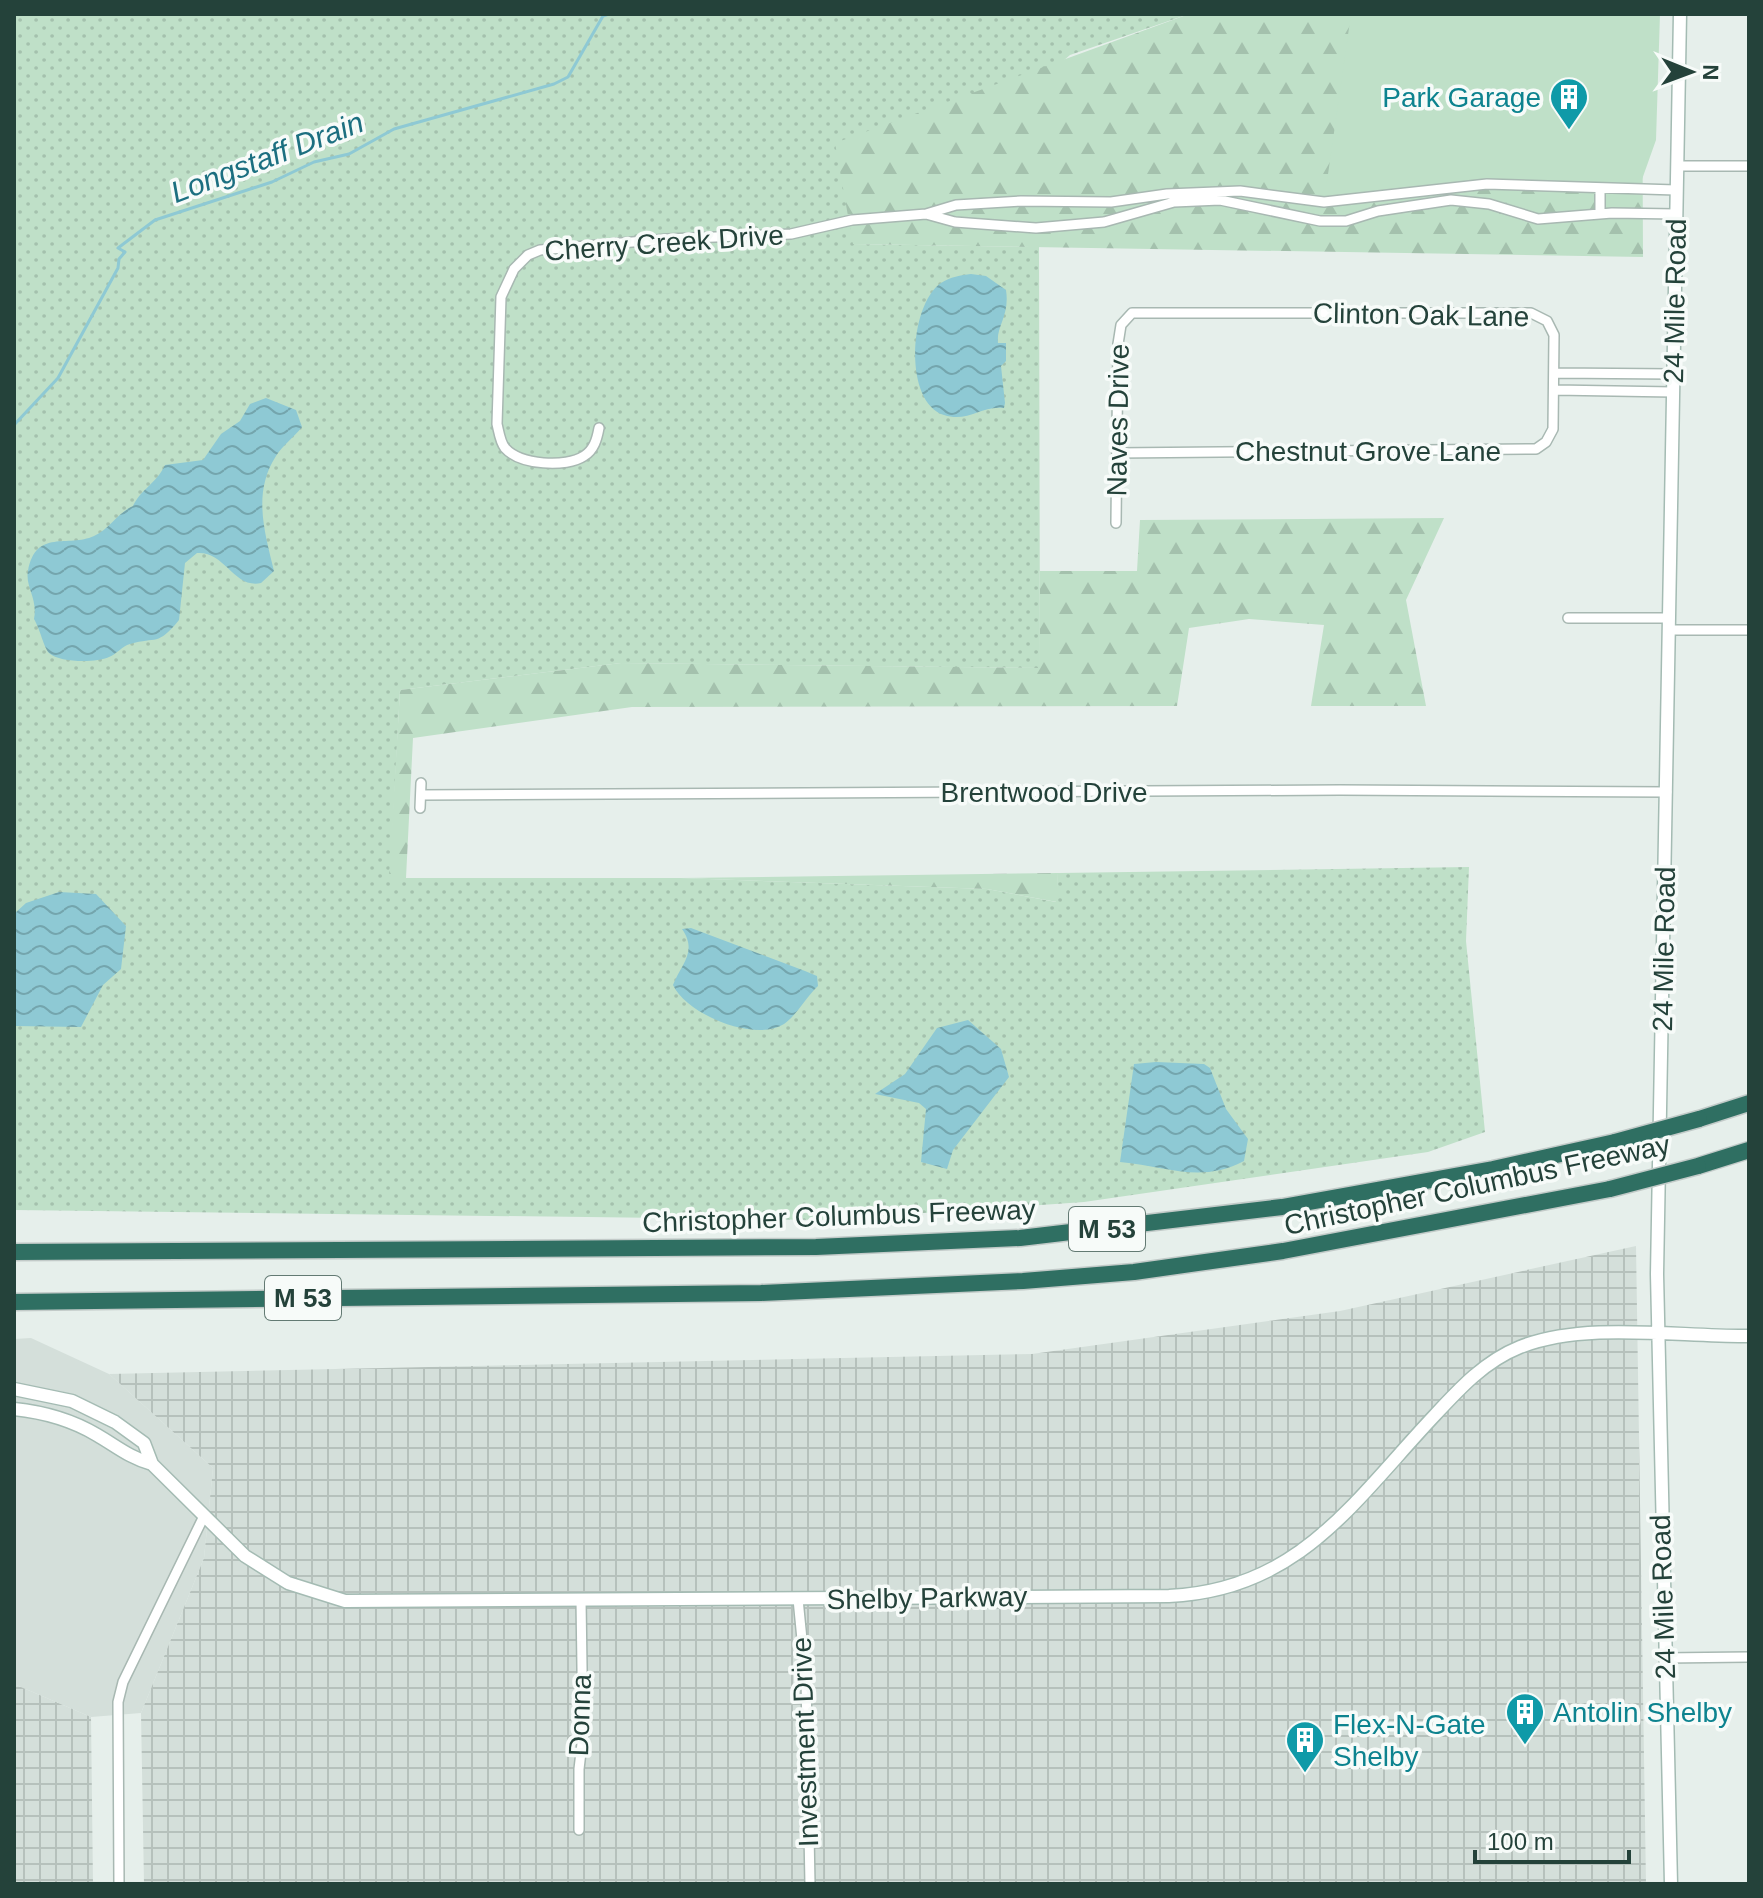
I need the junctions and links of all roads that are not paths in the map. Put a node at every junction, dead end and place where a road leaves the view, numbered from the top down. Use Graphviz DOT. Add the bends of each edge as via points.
graph roads {
  1 [pos="1680,14"];
  2 [pos="1677,166"];
  3 [pos="1749,166"];
  4 [pos="1600,190"];
  5 [pos="1676,190"];
  6 [pos="1432,196"];
  7 [pos="1174,197"];
  8 [pos="983,203"];
  9 [pos="1600,213"];
  10 [pos="926,214"];
  11 [pos="1676,214"];
  12 [pos="985,224"];
  13 [pos="1125,319"];
  14 [pos="1555,373"];
  15 [pos="1673,374"];
  16 [pos="1555,390"];
  17 [pos="1673,392"];
  18 [pos="599,428"];
  19 [pos="1117,453"];
  20 [pos="1116,523"];
  21 [pos="1568,618"];
  22 [pos="1670,624"];
  23 [pos="1749,630"];
  24 [pos="421,783"];
  25 [pos="1667,792"];
  26 [pos="421,795"];
  27 [pos="420,808"];
  28 [pos="1749,1103"];
  29 [pos="1749,1150"];
  30 [pos="14,1252"];
  31 [pos="14,1302"];
  32 [pos="1657,1334"];
  33 [pos="1749,1336"];
  34 [pos="14,1389"];
  35 [pos="43,1393"];
  36 [pos="20,1410"];
  37 [pos="152,1464"];
  38 [pos="204,1516"];
  39 [pos="798,1599"];
  40 [pos="581,1600"];
  41 [pos="1749,1657"];
  42 [pos="1664,1658"];
  43 [pos="579,1830"];
  44 [pos="119,1884"];
  45 [pos="810,1884"];
  46 [pos="1671,1884"];
  1 -- 2 [label="street, 24 Mile Road"];
  2 -- 3 [label="street"];
  2 -- 5 [label="street, 24 Mile Road"];
  4 -- 5 [label="street, Cherry Creek Drive"];
  4 -- 6 [label="street, Cherry Creek Drive" via="1487,184"];
  4 -- 9 [label="street"];
  5 -- 11 [label="street, 24 Mile Road"];
  6 -- 7 [label="street, Cherry Creek Drive" via="1324,202 1240,191"];
  6 -- 7 [label="street, Cherry Creek Drive" via="1346,221 1320,221 1247,203"];
  6 -- 9 [label="street, Cherry Creek Drive" via="1489,204 1538,219"];
  7 -- 8 [label="street, Cherry Creek Drive"];
  7 -- 12 [label="street, Cherry Creek Drive" via="1104,222"];
  8 -- 10 [label="street, Cherry Creek Drive"];
  8 -- 12 [label="street"];
  9 -- 11 [label="street, Cherry Creek Drive"];
  10 -- 12 [label="street, Cherry Creek Drive"];
  10 -- 18 [label="street, Cherry Creek Drive" via="852,220 791,234 667,239 528,255 509,277 499,306 497,424 504,447 528,461 573,461 589,452"];
  11 -- 15 [label="street, 24 Mile Road"];
  13 -- 14 [label="street, Clinton Oak Lane" via="1141,311 1535,313 1554,335"];
  13 -- 19 [label="street, Naves Drive" via="1118,344"];
  14 -- 15 [label="street"];
  14 -- 16 [label="street, Chestnut Grove Lane"];
  15 -- 17 [label="street, 24 Mile Road"];
  16 -- 17 [label="street"];
  16 -- 19 [label="street, Chestnut Grove Lane" via="1550,436 1529,450"];
  17 -- 22 [label="street, 24 Mile Road"];
  19 -- 20 [label="street, Naves Drive"];
  21 -- 22 [label="street"];
  22 -- 23 [label="street"];
  22 -- 25 [label="street, 24 Mile Road"];
  24 -- 26 [label="street"];
  25 -- 26 [label="street, Brentwood Drive"];
  25 -- 32 [label="street, 24 Mile Road"];
  26 -- 27 [label="street"];
  28 -- 30 [label="highway, Christopher Columbus Freeway / M 53, bridge" via="1615,1142 1493,1169 1282,1207 1020,1238 816,1247"];
  29 -- 31 [label="highway, Christopher Columbus Freeway / M 53, bridge" via="1610,1189 1283,1251 1134,1272 761,1293"];
  32 -- 33 [label="street, Shelby Parkway"];
  32 -- 39 [label="street, Shelby Parkway" via="1553,1338 1497,1359 1462,1387 1316,1541 1283,1566 1242,1584 1169,1596"];
  32 -- 42 [label="street, 24 Mile Road"];
  34 -- 35 [label="street, Shelby Parkway"];
  35 -- 36 [label="street" via="39,1404"];
  35 -- 37 [label="street, Shelby Parkway" via="115,1422 144,1443"];
  36 -- 37 [label="street, Shelby Parkway" via="71,1422 131,1459"];
  37 -- 38 [label="street, Shelby Parkway"];
  38 -- 40 [label="street, Shelby Parkway" via="272,1575 331,1598 380,1603"];
  38 -- 44 [label="street" via="118,1702"];
  39 -- 40 [label="street, Shelby Parkway"];
  39 -- 45 [label="street, Investment Drive" via="806,1680"];
  40 -- 43 [label="street, Donna"];
  41 -- 42 [label="street"];
  42 -- 46 [label="street, 24 Mile Road"];
}
